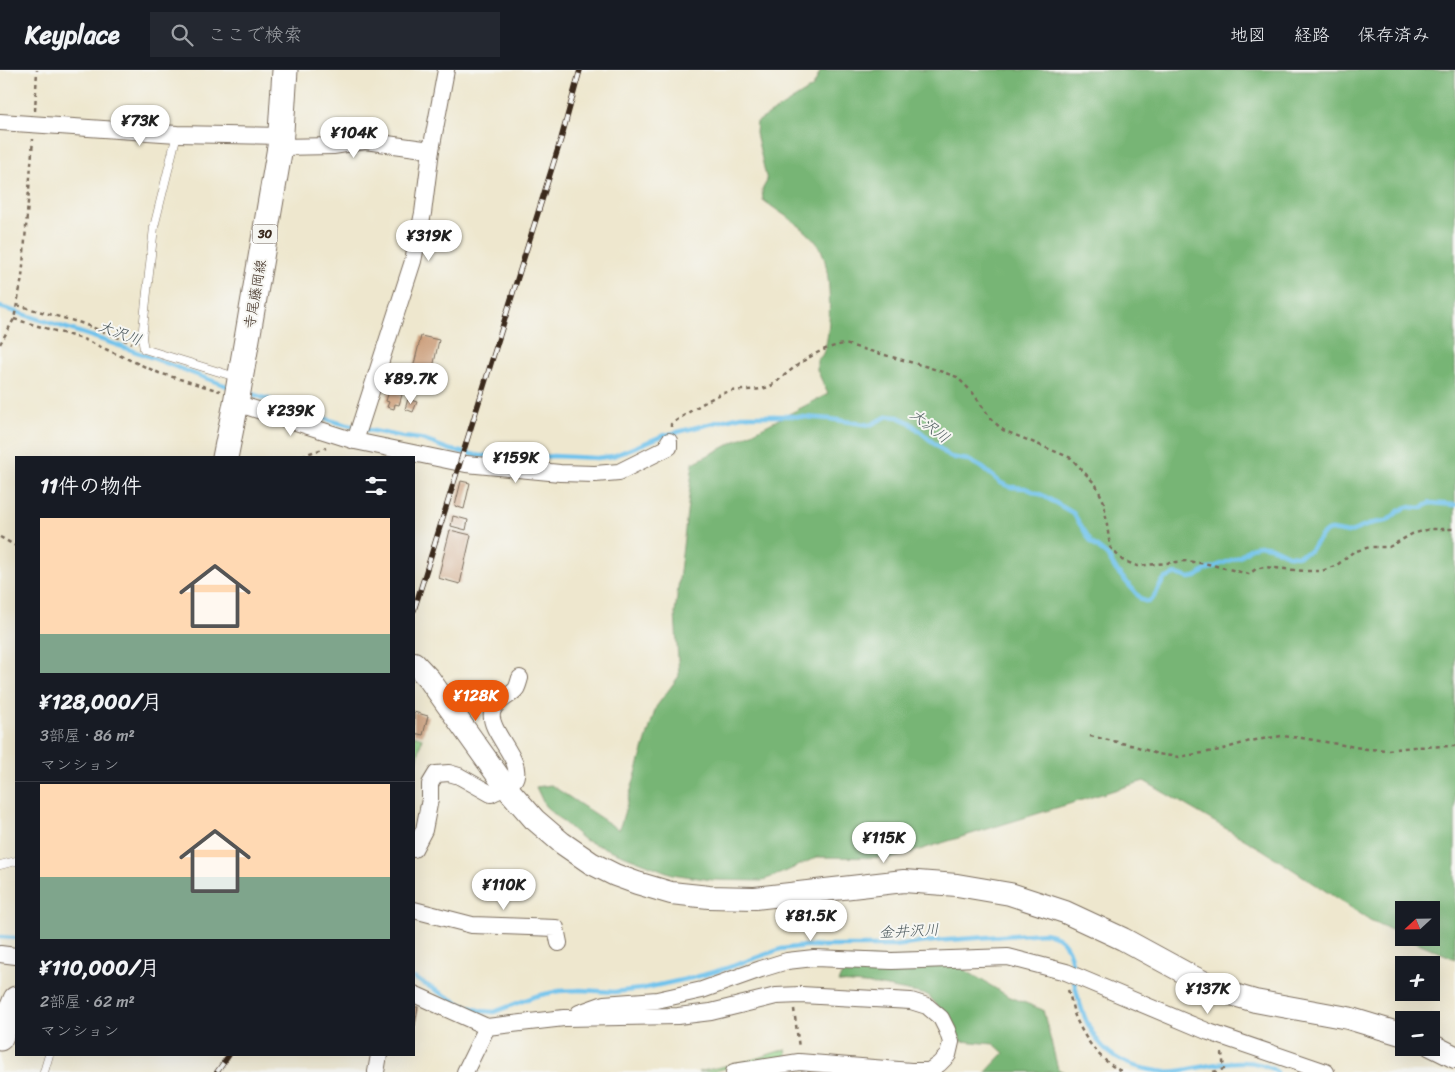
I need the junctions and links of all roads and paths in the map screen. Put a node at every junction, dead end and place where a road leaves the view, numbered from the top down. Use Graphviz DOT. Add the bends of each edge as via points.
graph roads {
  1 [pos="37,70"];
  2 [pos="285,70"];
  3 [pos="446,70"];
  4 [pos="0,122"];
  5 [pos="34,124"];
  6 [pos="177,134"];
  7 [pos="280,142"];
  8 [pos="431,150"];
  9 [pos="17,305"];
  10 [pos="14,319"];
  11 [pos="0,344"];
  12 [pos="144,350"];
  13 [pos="238,393"];
  14 [pos="670,434"];
  15 [pos="356,441"];
  16 [pos="327,448"];
  17 [pos="224,456"];
  18 [pos="301,456"];
  19 [pos="1455,529"];
  20 [pos="0,537"];
  21 [pos="15,545"];
  22 [pos="415,664"];
  23 [pos="520,678"];
  24 [pos="1090,736"];
  25 [pos="1455,746"];
  26 [pos="506,787"];
  27 [pos="415,847"];
  28 [pos="15,861"];
  29 [pos="0,865"];
  30 [pos="415,910"];
  31 [pos="559,943"];
  32 [pos="0,954"];
  33 [pos="15,956"];
  34 [pos="1064,972"];
  35 [pos="415,994"];
  36 [pos="793,996"];
  37 [pos="15,1001"];
  38 [pos="564,1018"];
  39 [pos="487,1027"];
  40 [pos="1395,1032"];
  41 [pos="0,1038"];
  42 [pos="1440,1049"];
  43 [pos="1222,1054"];
  44 [pos="50,1056"];
  45 [pos="379,1056"];
  46 [pos="1455,1056"];
  47 [pos="792,1063"];
  48 [pos="44,1072"];
  49 [pos="376,1072"];
  50 [pos="465,1072"];
  51 [pos="734,1072"];
  52 [pos="1124,1072"];
  53 [pos="1213,1072"];
  54 [pos="1326,1072"];
  1 -- 5 [label="path"];
  2 -- 7 [label="main road, 寺尾藤岡線 / 30"];
  3 -- 8 [label="street"];
  4 -- 5 [label="street"];
  5 -- 6 [label="street"];
  5 -- 9 [label="path"];
  6 -- 7 [label="street"];
  6 -- 12 [label="lane" via="154,227 142,338"];
  7 -- 8 [label="street" via="333,146 365,141"];
  7 -- 13 [label="main road, 寺尾藤岡線 / 30"];
  8 -- 15 [label="street" via="424,213 413,260"];
  9 -- 10 [label="path"];
  9 -- 12 [label="path" via="81,323"];
  10 -- 11 [label="path"];
  10 -- 13 [label="path" via="83,339 159,372"];
  12 -- 13 [label="lane"];
  13 -- 15 [label="street"];
  13 -- 17 [label="main road, 寺尾藤岡線 / 30"];
  14 -- 15 [label="street" via="669,447 619,472 595,474 466,464"];
  14 -- 19 [label="path" via="671,424 722,394 764,389 814,354 845,344 957,377 1003,430 1071,458 1096,486 1104,502 1110,547 1122,560 1137,566 1186,561 1249,574 1264,567 1322,571 1337,565 1353,552 1370,547 1389,547 1412,534 1430,529"];
  16 -- 18 [label="path"];
  20 -- 21 [label="path"];
  22 -- 26 [label="street"];
  23 -- 26 [label="street" via="516,689 492,711 491,722 510,753 516,770 514,779"];
  24 -- 25 [label="path" via="1180,757 1281,736 1367,749"];
  26 -- 27 [label="street" via="490,794 449,772 436,774 430,784 424,830"];
  26 -- 40 [label="street" via="534,820 591,863 671,893 709,898 755,898 904,881 1010,894 1065,912 1124,939 1224,992 1348,1018"];
  28 -- 29 [label="lane"];
  30 -- 31 [label="street" via="472,925 556,928"];
  32 -- 33 [label="street"];
  34 -- 38 [label="street" via="1008,957 892,961 814,958 787,961 702,990 657,1000 604,1004"];
  34 -- 52 [label="path" via="1075,1017 1089,1042 1100,1057"];
  34 -- 54 [label="street" via="1209,1032"];
  35 -- 39 [label="street"];
  36 -- 38 [label="street" via="776,996 711,1012 678,1016"];
  36 -- 47 [label="path" via="799,1054 791,1057"];
  36 -- 47 [label="street" via="911,1001 927,1006 941,1018 951,1042 948,1055 929,1071"];
  37 -- 41 [label="main road"];
  38 -- 39 [label="street"];
  39 -- 50 [label="street"];
  42 -- 46 [label="street"];
  43 -- 53 [label="path" via="1224,1069"];
  44 -- 48 [label="lane"];
  45 -- 49 [label="street"];
  47 -- 51 [label="street"];
}
